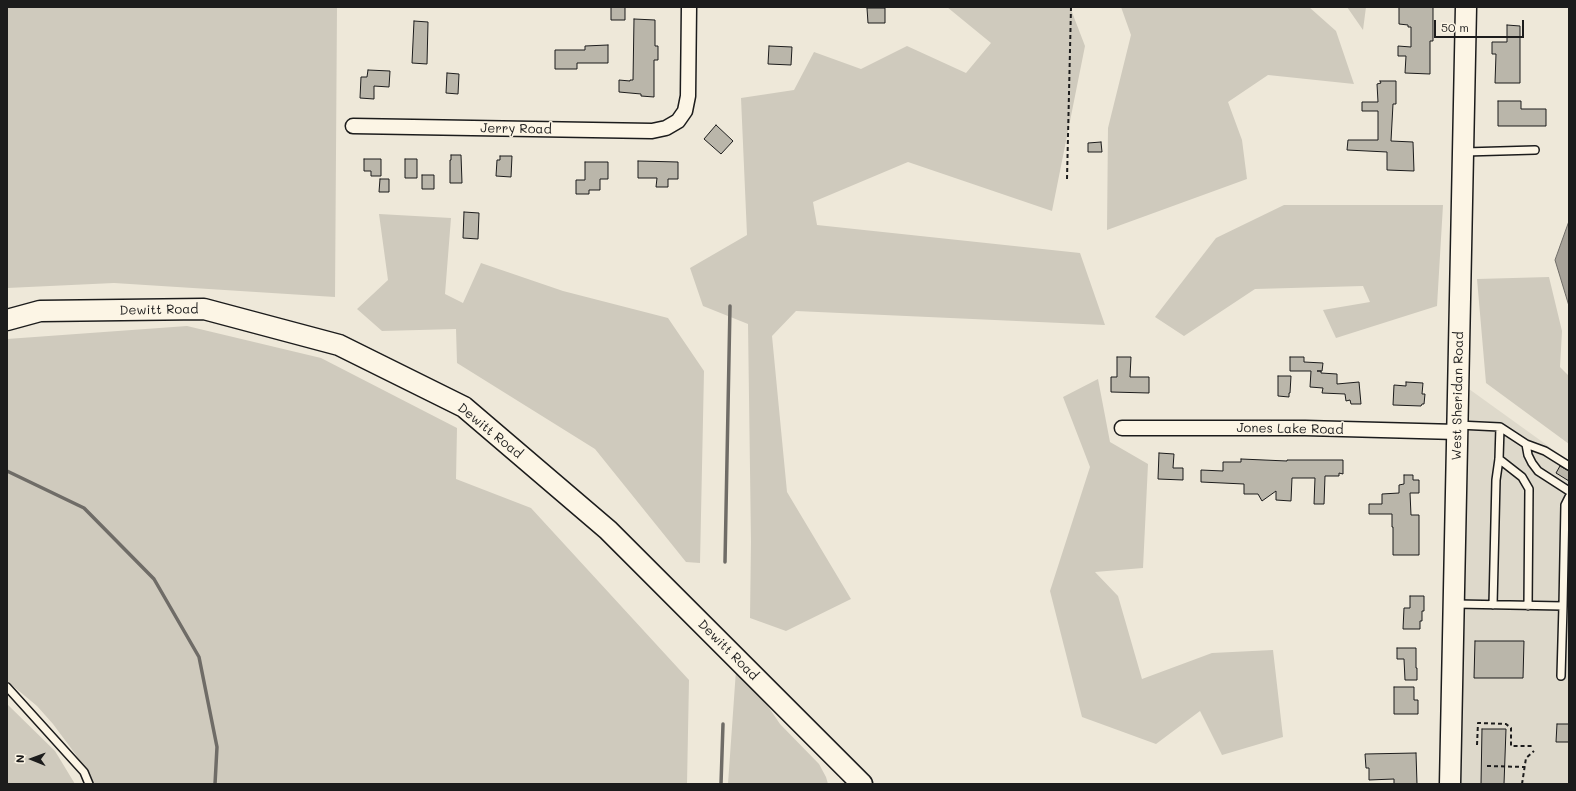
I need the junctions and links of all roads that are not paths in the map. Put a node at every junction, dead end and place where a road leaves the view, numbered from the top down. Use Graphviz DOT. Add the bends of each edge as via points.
graph roads {
  1 [pos="689,7"];
  2 [pos="1466,7"];
  3 [pos="353,126"];
  4 [pos="1535,150"];
  5 [pos="1462,152"];
  6 [pos="7,320"];
  7 [pos="1500,427"];
  8 [pos="1122,428"];
  9 [pos="1458,429"];
  10 [pos="1526,444"];
  11 [pos="1499,459"];
  12 [pos="1569,466"];
  13 [pos="1569,491"];
  14 [pos="1569,497"];
  15 [pos="1454,604"];
  16 [pos="1493,606"];
  17 [pos="1528,606"];
  18 [pos="1563,606"];
  19 [pos="1561,676"];
  20 [pos="7,688"];
  21 [pos="89,784"];
  22 [pos="862,784"];
  23 [pos="1450,784"];
  1 -- 3 [label="street, Jerry Road" via="688,96 685,111 678,121 666,128 652,131"];
  2 -- 5 [label="street, West Sheridan Road"];
  4 -- 5 [label="lane"];
  5 -- 9 [label="street, West Sheridan Road"];
  6 -- 22 [label="street, Dewitt Road" via="40,311 204,309 339,345 464,407 608,530"];
  7 -- 9 [label="lane"];
  7 -- 10 [label="lane"];
  7 -- 11 [label="lane"];
  8 -- 9 [label="street, Jones Lake Road"];
  9 -- 15 [label="street, West Sheridan Road"];
  10 -- 12 [label="lane" via="1545,451"];
  10 -- 13 [label="lane" via="1528,455 1538,471"];
  11 -- 16 [label="lane" via="1496,480"];
  11 -- 17 [label="lane" via="1522,477 1529,489"];
  14 -- 18 [label="lane" via="1565,505"];
  15 -- 16 [label="lane"];
  15 -- 23 [label="street, West Sheridan Road"];
  16 -- 17 [label="lane"];
  17 -- 18 [label="lane"];
  18 -- 19 [label="lane"];
  20 -- 21 [label="lane" via="84,772"];
}
